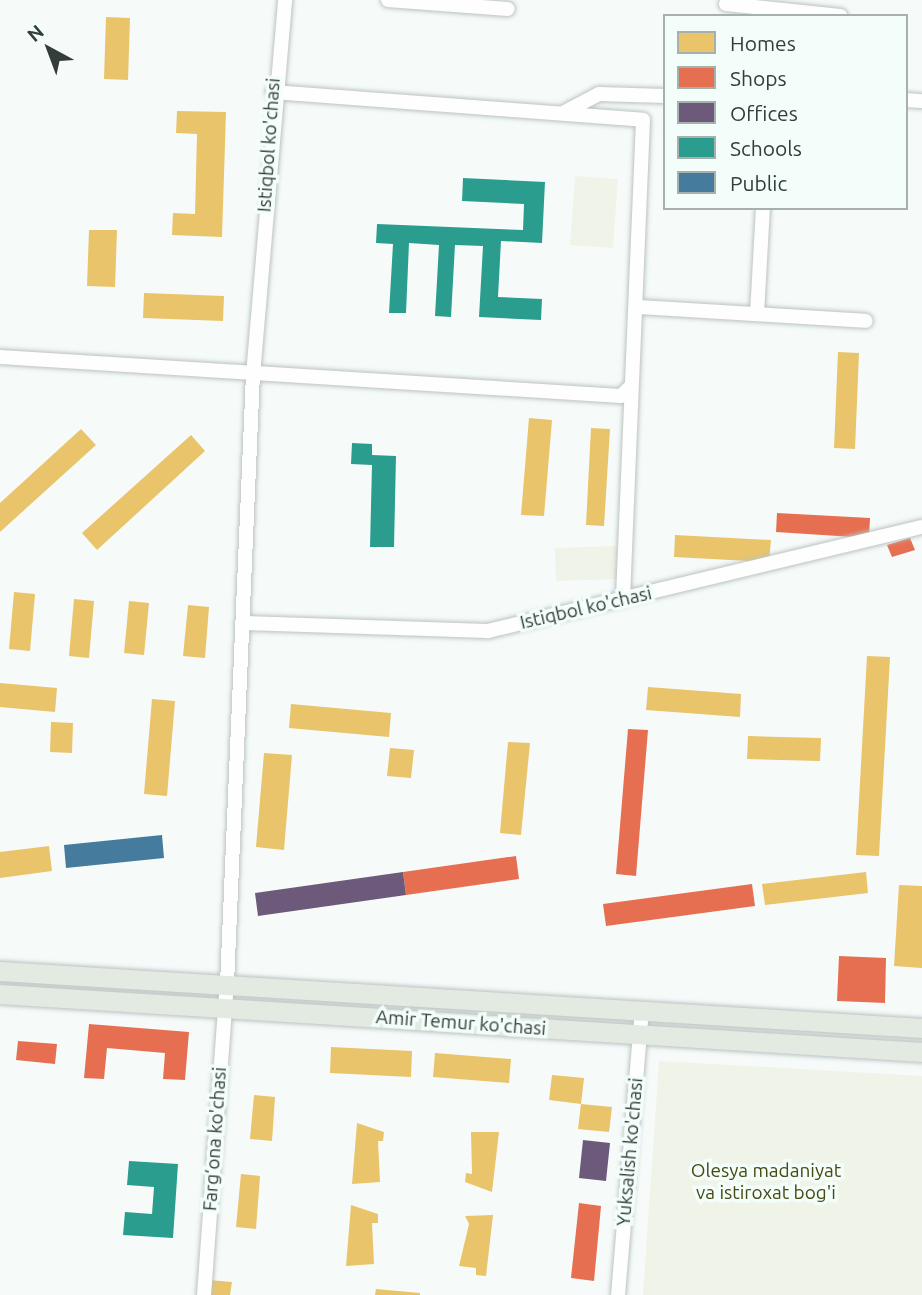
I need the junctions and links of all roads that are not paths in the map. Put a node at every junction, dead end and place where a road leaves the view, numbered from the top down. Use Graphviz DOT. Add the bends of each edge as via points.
graph roads {
  1 [pos="388,0"];
  2 [pos="283,1"];
  3 [pos="726,4"];
  4 [pos="508,9"];
  5 [pos="821,14"];
  6 [pos="273,92"];
  7 [pos="663,96"];
  8 [pos="565,112"];
  9 [pos="763,210"];
  10 [pos="638,307"];
  11 [pos="758,314"];
  12 [pos="866,321"];
  13 [pos="0,357"];
  14 [pos="253,375"];
  15 [pos="631,386"];
  16 [pos="922,527"];
  17 [pos="623,600"];
  18 [pos="244,623"];
  19 [pos="0,971"];
  20 [pos="227,984"];
  21 [pos="0,994"];
  22 [pos="226,1006"];
  23 [pos="642,1010"];
  24 [pos="922,1028"];
  25 [pos="639,1036"];
  26 [pos="922,1052"];
  27 [pos="204,1295"];
  28 [pos="618,1295"];
  1 -- 4 [label="street"];
  2 -- 6 [label="street, Istiqbol ko'chasi"];
  3 -- 5 [label="street"];
  6 -- 8 [label="street"];
  6 -- 14 [label="street, Istiqbol ko'chasi"];
  7 -- 8 [label="street" via="599,94"];
  8 -- 10 [label="street" via="634,117 647,127"];
  9 -- 11 [label="street"];
  10 -- 11 [label="street"];
  10 -- 15 [label="street"];
  11 -- 12 [label="street"];
  13 -- 14 [label="street"];
  14 -- 15 [label="street" via="621,396"];
  14 -- 18 [label="street, Istiqbol ko'chasi"];
  15 -- 17 [label="street"];
  16 -- 17 [label="street, Istiqbol ko'chasi"];
  17 -- 18 [label="street, Istiqbol ko'chasi" via="474,632"];
  18 -- 20 [label="street, Istiqbol ko'chasi"];
  19 -- 20 [label="main road, Amir Temur ko'chasi"];
  20 -- 22 [label="street, Farg‘ona ko'chasi"];
  20 -- 23 [label="main road, Amir Temur ko'chasi"];
  21 -- 22 [label="main road, Amir Temur ko'chasi"];
  22 -- 25 [label="main road, Amir Temur ko'chasi"];
  22 -- 27 [label="street, Farg‘ona ko'chasi"];
  23 -- 24 [label="main road, Amir Temur ko'chasi"];
  23 -- 25 [label="street, Yuksalish ko'chasi"];
  25 -- 26 [label="main road, Amir Temur ko'chasi"];
  25 -- 28 [label="street, Yuksalish ko'chasi"];
}
